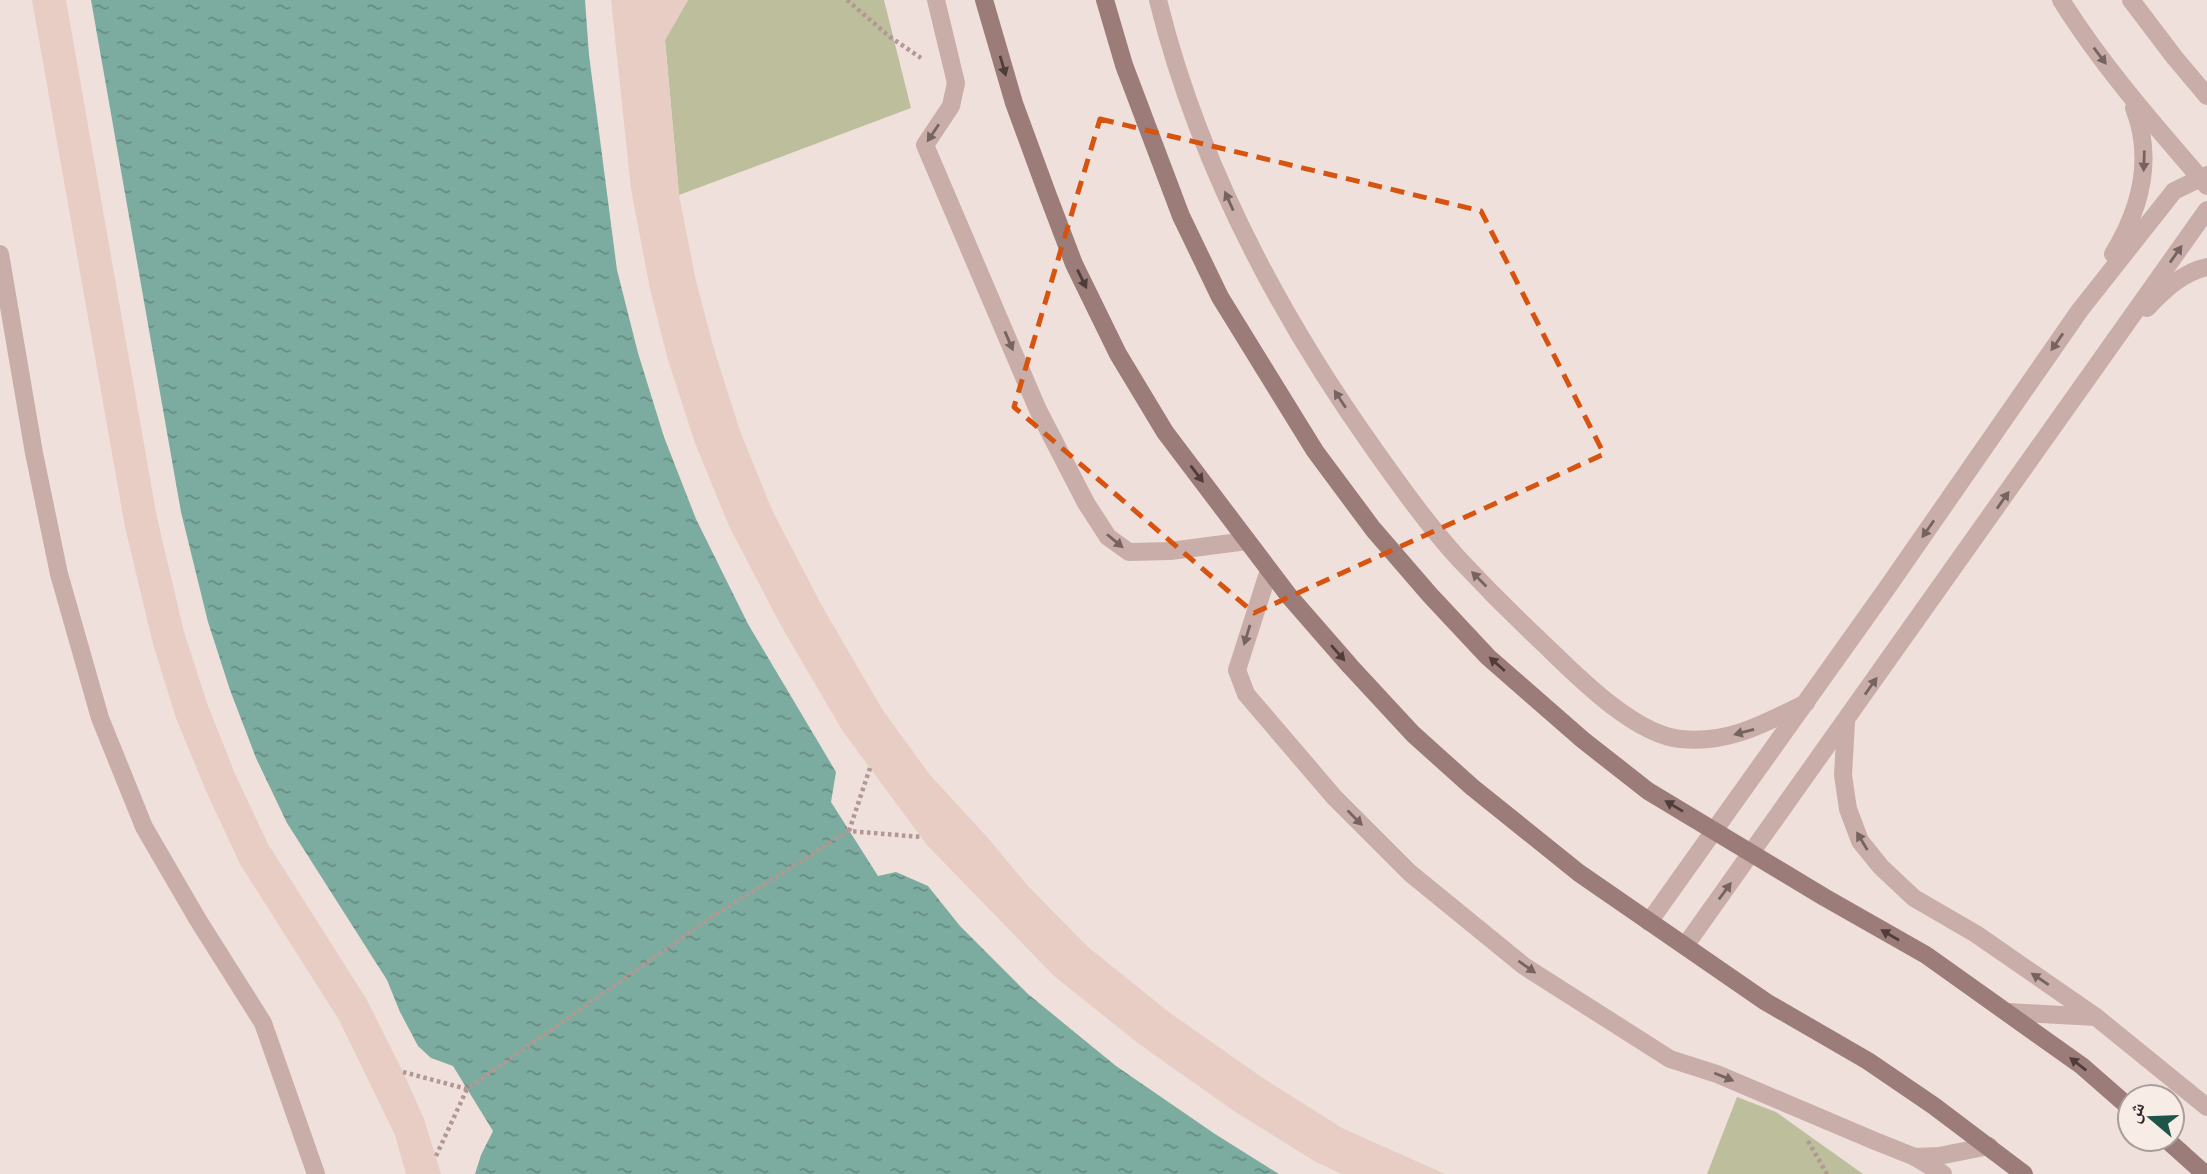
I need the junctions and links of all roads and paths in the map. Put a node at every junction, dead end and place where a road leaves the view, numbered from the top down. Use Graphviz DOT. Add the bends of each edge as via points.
graph roads {
  1 [pos="847,0"];
  2 [pos="936,0"];
  3 [pos="984,0"];
  4 [pos="1105,0"];
  5 [pos="1158,0"];
  6 [pos="2061,0"];
  7 [pos="2131,0"];
  8 [pos="2188,74"];
  9 [pos="2207,79"];
  10 [pos="956,83"];
  11 [pos="2129,95"];
  12 [pos="2207,96"];
  13 [pos="2205,180"];
  14 [pos="2207,210"];
  15 [pos="0,254"];
  16 [pos="2207,267"];
  17 [pos="2080,310"];
  18 [pos="2107,352"];
  19 [pos="1248,541"];
  20 [pos="1269,570"];
  21 [pos="1805,702"];
  22 [pos="1846,722"];
  23 [pos="870,768"];
  24 [pos="849,831"];
  25 [pos="1714,831"];
  26 [pos="921,837"];
  27 [pos="1752,853"];
  28 [pos="1650,922"];
  29 [pos="1685,946"];
  30 [pos="2008,1013"];
  31 [pos="2096,1017"];
  32 [pos="403,1072"];
  33 [pos="467,1090"];
  34 [pos="2116,1096"];
  35 [pos="2207,1107"];
  36 [pos="1989,1146"];
  37 [pos="2182,1153"];
  38 [pos="436,1156"];
  39 [pos="1915,1157"];
  40 [pos="316,1174"];
  41 [pos="1942,1174"];
  42 [pos="2024,1174"];
  43 [pos="2205,1174"];
  1 -- 10 [label="path"];
  2 -- 10 [label="street"];
  3 -- 19 [label="main road, one-way" via="1014,103 1074,264 1118,354 1165,432"];
  25 -- 4 [label="main road, one-way" via="1648,790 1583,740 1488,657 1373,529 1315,451 1220,297 1181,216 1124,65"];
  21 -- 5 [label="street, one-way" via="1757,728 1718,738 1679,739 1650,730 1582,681 1458,558 1342,404 1278,299 1230,204 1191,108"];
  6 -- 11 [label="street, one-way"];
  7 -- 8 [label="street"];
  8 -- 9 [label="street"];
  8 -- 12 [label="street"];
  10 -- 19 [label="street, one-way" via="951,106 925,145 1038,410 1086,503 1108,537 1129,552"];
  11 -- 13 [label="street"];
  11 -- 17 [label="street, one-way" via="2142,128 2145,157 2139,195 2120,244"];
  13 -- 17 [label="street" via="2174,191"];
  18 -- 14 [label="street, one-way"];
  15 -- 40 [label="street" via="59,574 100,718 144,827 263,1023"];
  16 -- 18 [label="street" via="2179,279"];
  17 -- 21 [label="street, one-way"];
  22 -- 18 [label="street, one-way"];
  19 -- 20 [label="main road"];
  20 -- 28 [label="main road, one-way" via="1413,734 1520,827"];
  20 -- 39 [label="street, one-way" via="1237,670 1246,694 1334,797 1410,873 1524,966 1670,1059 1717,1074"];
  21 -- 25 [label="street"];
  22 -- 27 [label="street"];
  31 -- 22 [label="street, one-way" via="1976,934 1914,898 1881,867 1860,841 1848,809 1843,775"];
  23 -- 24 [label="path"];
  24 -- 26 [label="path"];
  24 -- 33 [label="path" via="710,918"];
  25 -- 27 [label="main road"];
  25 -- 28 [label="street"];
  29 -- 27 [label="street, one-way"];
  30 -- 27 [label="main road, one-way" via="1926,956"];
  28 -- 29 [label="main road"];
  29 -- 36 [label="main road" via="1766,1002 1868,1061"];
  30 -- 31 [label="street"];
  34 -- 30 [label="main road, one-way"];
  31 -- 35 [label="street"];
  32 -- 33 [label="path"];
  33 -- 38 [label="path"];
  36 -- 39 [label="street"];
  36 -- 42 [label="main road"];
  37 -- 43 [label="main road"];
  39 -- 41 [label="street"];
}
